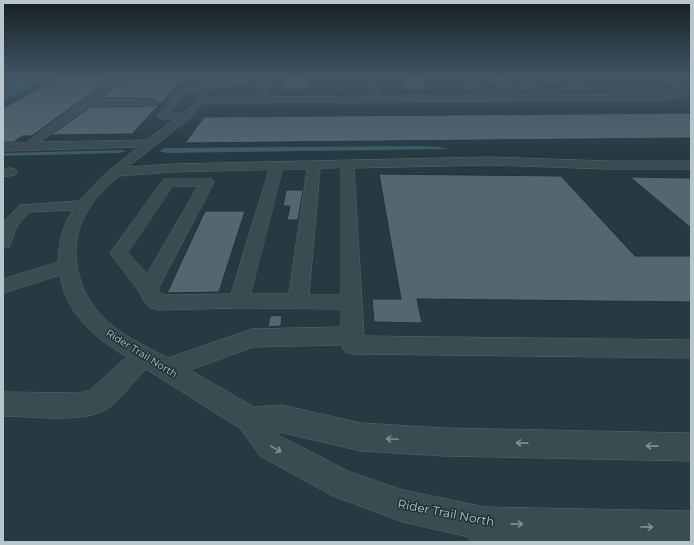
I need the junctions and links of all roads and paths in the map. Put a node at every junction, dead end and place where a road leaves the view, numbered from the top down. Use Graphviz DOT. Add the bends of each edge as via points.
graph roads {
  1 [pos="125,102"];
  2 [pos="192,102"];
  3 [pos="439,102"];
  4 [pos="504,102"];
  5 [pos="606,102"];
  6 [pos="634,102"];
  7 [pos="87,103"];
  8 [pos="507,105"];
  9 [pos="610,105"];
  10 [pos="152,143"];
  11 [pos="3,146"];
  12 [pos="28,146"];
  13 [pos="347,164"];
  14 [pos="314,165"];
  15 [pos="691,165"];
  16 [pos="277,166"];
  17 [pos="118,172"];
  18 [pos="84,205"];
  19 [pos="3,243"];
  20 [pos="66,266"];
  21 [pos="3,286"];
  22 [pos="148,289"];
  23 [pos="239,301"];
  24 [pos="298,302"];
  25 [pos="352,302"];
  26 [pos="353,336"];
  27 [pos="691,349"];
  28 [pos="144,356"];
  29 [pos="165,369"];
  30 [pos="3,404"];
  31 [pos="251,420"];
  32 [pos="691,447"];
  33 [pos="691,528"];
  34 [pos="486,533"];
  1 -- 7 [label="street"];
  2 -- 10 [label="street, Rider Trail North"];
  3 -- 8 [label="street"];
  4 -- 8 [label="street"];
  5 -- 9 [label="street"];
  6 -- 9 [label="street"];
  7 -- 12 [label="street"];
  8 -- 9 [label="street"];
  10 -- 12 [label="street"];
  10 -- 17 [label="street, Rider Trail North"];
  11 -- 12 [label="street"];
  13 -- 14 [label="street"];
  13 -- 15 [label="street" via="489,161"];
  13 -- 25 [label="street"];
  14 -- 16 [label="street"];
  14 -- 24 [label="street"];
  16 -- 17 [label="street"];
  16 -- 23 [label="street"];
  17 -- 18 [label="street, Rider Trail North"];
  18 -- 19 [label="street" via="25,208 10,224"];
  18 -- 20 [label="street, Rider Trail North" via="70,231"];
  20 -- 21 [label="street"];
  20 -- 28 [label="street, Rider Trail North" via="80,304 95,323"];
  22 -- 22 [label="street" via="167,256 207,182 169,182 119,253"];
  22 -- 23 [label="street" via="158,303"];
  23 -- 24 [label="street"];
  24 -- 25 [label="street"];
  25 -- 26 [label="street"];
  26 -- 27 [label="street" via="353,345"];
  26 -- 29 [label="street" via="252,338"];
  28 -- 29 [label="street, Rider Trail North"];
  28 -- 30 [label="street" via="98,400 80,405"];
  29 -- 31 [label="street, Rider Trail North"];
  32 -- 31 [label="street, one-way" via="444,442 369,437 322,429 281,418"];
  31 -- 34 [label="street, Rider Trail North, one-way" via="270,446 344,485"];
  34 -- 33 [label="street, Rider Trail North, one-way"];
}
